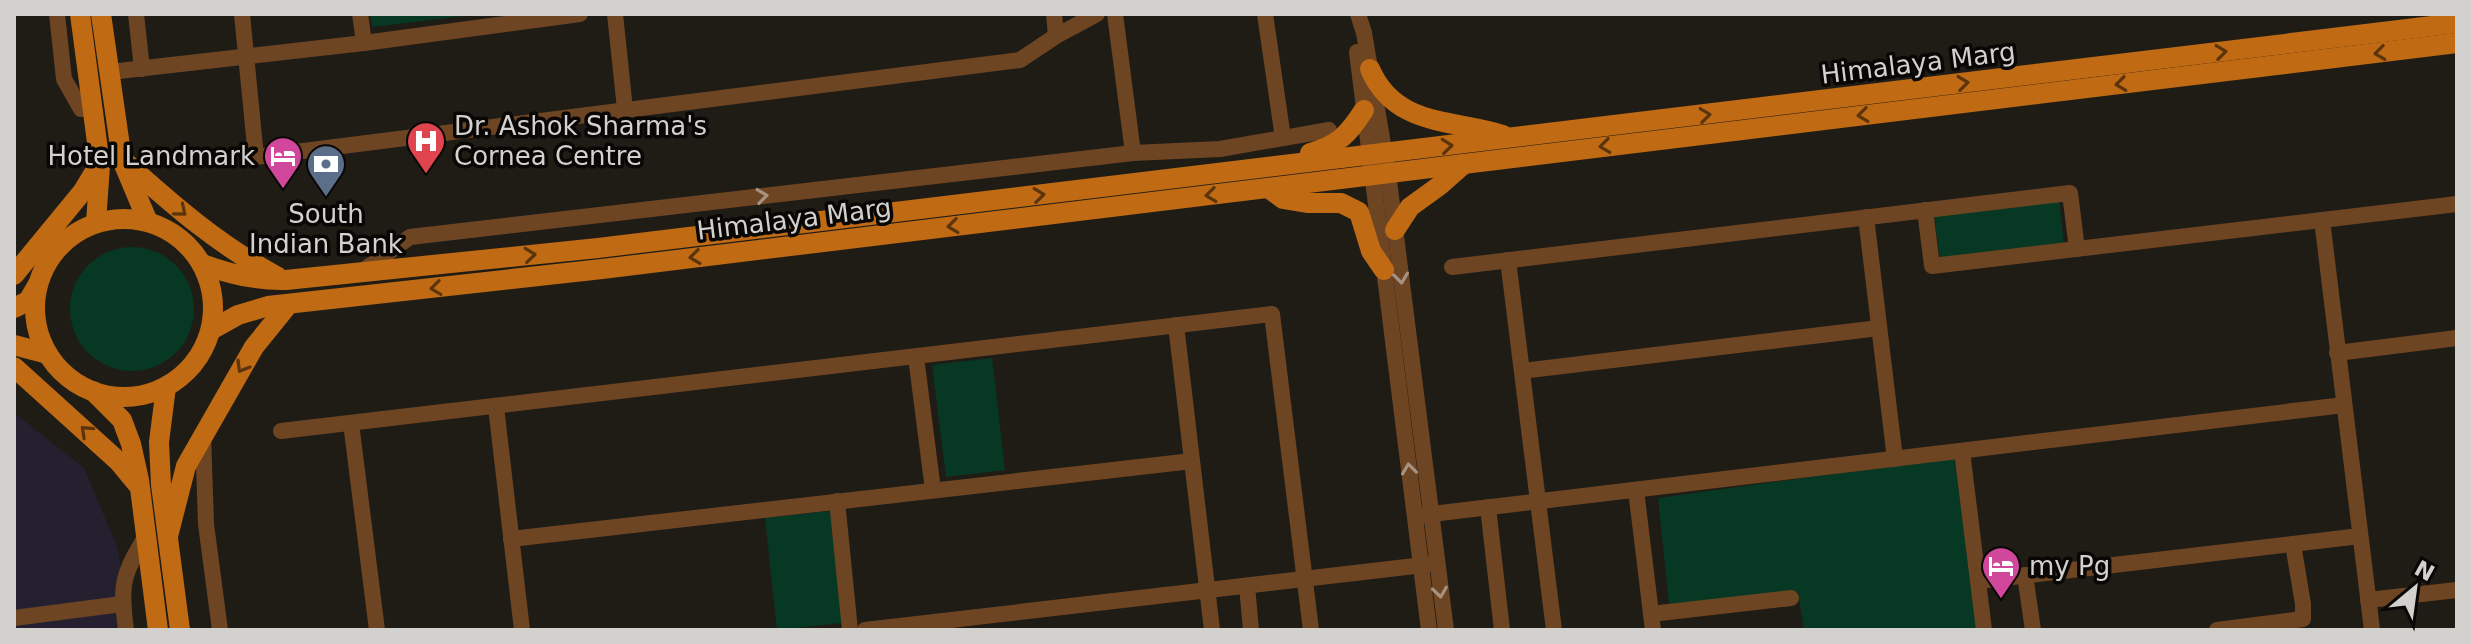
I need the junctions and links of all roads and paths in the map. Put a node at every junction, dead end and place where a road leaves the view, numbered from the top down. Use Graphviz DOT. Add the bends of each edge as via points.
graph roads {
  1 [pos="57,14"];
  2 [pos="80,14"];
  3 [pos="101,14"];
  4 [pos="136,14"];
  5 [pos="242,14"];
  6 [pos="360,14"];
  7 [pos="580,14"];
  8 [pos="615,14"];
  9 [pos="1054,14"];
  10 [pos="1097,14"];
  11 [pos="1115,14"];
  12 [pos="1265,14"];
  13 [pos="1357,14"];
  14 [pos="2457,23"];
  15 [pos="1056,36"];
  16 [pos="364,43"];
  17 [pos="2457,43"];
  18 [pos="247,57"];
  19 [pos="142,69"];
  20 [pos="1370,69"];
  21 [pos="110,72"];
  22 [pos="92,108"];
  23 [pos="625,109"];
  24 [pos="1364,110"];
  25 [pos="1329,130"];
  26 [pos="1283,138"];
  27 [pos="1513,138"];
  28 [pos="1229,148"];
  29 [pos="1133,153"];
  30 [pos="122,160"];
  31 [pos="1378,164"];
  32 [pos="1464,164"];
  33 [pos="100,165"];
  34 [pos="1280,166"];
  35 [pos="1231,172"];
  36 [pos="1268,188"];
  37 [pos="2457,204"];
  38 [pos="1925,210"];
  39 [pos="1866,217"];
  40 [pos="2322,220"];
  41 [pos="148,222"];
  42 [pos="96,223"];
  43 [pos="1395,230"];
  44 [pos="2077,249"];
  45 [pos="1508,260"];
  46 [pos="202,264"];
  47 [pos="1452,267"];
  48 [pos="1384,270"];
  49 [pos="361,272"];
  50 [pos="14,275"];
  51 [pos="286,280"];
  52 [pos="38,284"];
  53 [pos="288,305"];
  54 [pos="14,308"];
  55 [pos="1176,325"];
  56 [pos="1879,328"];
  57 [pos="211,330"];
  58 [pos="2457,338"];
  59 [pos="14,345"];
  60 [pos="2337,353"];
  61 [pos="48,354"];
  62 [pos="916,357"];
  63 [pos="14,367"];
  64 [pos="1522,371"];
  65 [pos="166,387"];
  66 [pos="93,391"];
  67 [pos="2344,405"];
  68 [pos="496,407"];
  69 [pos="351,423"];
  70 [pos="281,431"];
  71 [pos="203,435"];
  72 [pos="1962,451"];
  73 [pos="1895,459"];
  74 [pos="1192,461"];
  75 [pos="139,487"];
  76 [pos="933,490"];
  77 [pos="1636,490"];
  78 [pos="837,501"];
  79 [pos="1538,501"];
  80 [pos="1488,507"];
  81 [pos="1423,515"];
  82 [pos="146,536"];
  83 [pos="168,536"];
  84 [pos="2360,536"];
  85 [pos="511,539"];
  86 [pos="2293,544"];
  87 [pos="1428,564"];
  88 [pos="2025,575"];
  89 [pos="1305,579"];
  90 [pos="1978,581"];
  91 [pos="1247,586"];
  92 [pos="2457,590"];
  93 [pos="1208,591"];
  94 [pos="1791,598"];
  95 [pos="2368,600"];
  96 [pos="122,604"];
  97 [pos="14,618"];
  98 [pos="1652,622"];
  99 [pos="2255,628"];
  100 [pos="126,630"];
  101 [pos="158,630"];
  102 [pos="180,630"];
  103 [pos="220,630"];
  104 [pos="377,630"];
  105 [pos="522,630"];
  106 [pos="850,630"];
  107 [pos="865,630"];
  108 [pos="1212,630"];
  109 [pos="1251,630"];
  110 [pos="1311,630"];
  111 [pos="1429,630"];
  112 [pos="1446,630"];
  113 [pos="1502,630"];
  114 [pos="1554,630"];
  115 [pos="1984,630"];
  116 [pos="2033,630"];
  117 [pos="2217,630"];
  118 [pos="2372,630"];
  1 -- 22 [label="street" via="64,79 81,109"];
  2 -- 22 [label="main road"];
  3 -- 21 [label="main road"];
  4 -- 19 [label="street"];
  5 -- 18 [label="street"];
  6 -- 16 [label="street"];
  7 -- 16 [label="street"];
  8 -- 23 [label="street"];
  9 -- 15 [label="street"];
  10 -- 15 [label="street"];
  11 -- 29 [label="street"];
  12 -- 26 [label="street"];
  13 -- 20 [label="street"];
  13 -- 24 [label="street"];
  27 -- 14 [label="main road, Himalaya Marg, one-way"];
  15 -- 23 [label="street" via="1020,60"];
  16 -- 18 [label="street"];
  17 -- 32 [label="main road, Himalaya Marg, one-way"];
  18 -- 19 [label="street"];
  18 -- 23 [label="street" via="256,157"];
  19 -- 21 [label="street"];
  20 -- 27 [label="main road" via="1384,94 1413,113"];
  20 -- 31 [label="street"];
  21 -- 30 [label="main road"];
  22 -- 33 [label="main road"];
  24 -- 31 [label="street"];
  24 -- 34 [label="main road" via="1337,144"];
  25 -- 26 [label="street"];
  26 -- 28 [label="street"];
  31 -- 27 [label="main road, Himalaya Marg, one-way"];
  28 -- 29 [label="street"];
  28 -- 35 [label="street"];
  49 -- 29 [label="street, one-way" via="410,237"];
  30 -- 41 [label="main road"];
  30 -- 51 [label="main road, one-way" via="198,226"];
  31 -- 32 [label="main road, Himalaya Marg"];
  31 -- 34 [label="main road, Himalaya Marg"];
  31 -- 36 [label="main road, Himalaya Marg"];
  31 -- 43 [label="street"];
  31 -- 48 [label="street"];
  32 -- 43 [label="main road" via="1410,207"];
  33 -- 42 [label="main road"];
  33 -- 50 [label="main road"];
  34 -- 35 [label="main road, Himalaya Marg"];
  49 -- 35 [label="main road, Himalaya Marg, one-way"];
  36 -- 48 [label="main road" via="1283,199 1341,203 1359,212 1371,251"];
  36 -- 53 [label="main road, Himalaya Marg, one-way"];
  37 -- 40 [label="street"];
  38 -- 39 [label="street"];
  38 -- 44 [label="street" via="2070,193"];
  38 -- 44 [label="street" via="1932,266"];
  39 -- 45 [label="street"];
  39 -- 56 [label="street"];
  40 -- 44 [label="street"];
  40 -- 60 [label="street"];
  41 -- 42 [label="main road"];
  41 -- 46 [label="main road" via="169,231"];
  42 -- 52 [label="main road" via="60,246"];
  43 -- 81 [label="street, one-way"];
  45 -- 47 [label="street"];
  45 -- 64 [label="street"];
  46 -- 51 [label="main road, Himalaya Marg" via="226,273"];
  46 -- 57 [label="main road" via="214,307"];
  81 -- 48 [label="street, one-way"];
  49 -- 51 [label="main road, Himalaya Marg"];
  52 -- 54 [label="main road" via="28,301"];
  52 -- 61 [label="main road" via="38,332"];
  53 -- 57 [label="main road, Himalaya Marg" via="238,315"];
  53 -- 71 [label="main road, one-way" via="254,347"];
  55 -- 62 [label="street"];
  55 -- 74 [label="street"];
  55 -- 89 [label="street" via="1272,314"];
  56 -- 64 [label="street"];
  56 -- 73 [label="street"];
  57 -- 65 [label="main road" via="202,353"];
  58 -- 60 [label="street"];
  59 -- 61 [label="main road"];
  60 -- 67 [label="street"];
  61 -- 66 [label="main road" via="68,376"];
  62 -- 68 [label="street"];
  62 -- 76 [label="street"];
  75 -- 63 [label="main road, one-way" via="118,461"];
  64 -- 79 [label="street"];
  65 -- 66 [label="main road" via="118,397"];
  65 -- 83 [label="main road" via="159,442"];
  66 -- 75 [label="main road" via="122,420"];
  67 -- 72 [label="street"];
  67 -- 84 [label="street"];
  68 -- 69 [label="street"];
  68 -- 85 [label="street"];
  69 -- 70 [label="street"];
  69 -- 104 [label="street"];
  71 -- 83 [label="main road" via="186,466"];
  71 -- 103 [label="street" via="206,524"];
  72 -- 73 [label="street"];
  72 -- 90 [label="street"];
  73 -- 77 [label="street"];
  74 -- 76 [label="street"];
  74 -- 93 [label="street"];
  75 -- 82 [label="main road"];
  76 -- 78 [label="street"];
  77 -- 79 [label="street"];
  77 -- 98 [label="street"];
  78 -- 85 [label="street"];
  78 -- 106 [label="street"];
  79 -- 80 [label="street"];
  79 -- 114 [label="street"];
  80 -- 81 [label="street"];
  80 -- 113 [label="street"];
  81 -- 87 [label="street"];
  82 -- 96 [label="street" via="127,567"];
  82 -- 101 [label="main road"];
  83 -- 102 [label="main road"];
  84 -- 86 [label="street"];
  84 -- 95 [label="street"];
  85 -- 105 [label="street"];
  86 -- 88 [label="street"];
  86 -- 99 [label="street" via="2303,619"];
  87 -- 89 [label="street"];
  87 -- 111 [label="street"];
  87 -- 112 [label="street, one-way"];
  88 -- 90 [label="street"];
  88 -- 116 [label="street"];
  89 -- 91 [label="street"];
  89 -- 110 [label="street"];
  90 -- 115 [label="street"];
  91 -- 93 [label="street"];
  91 -- 109 [label="street"];
  92 -- 95 [label="street"];
  93 -- 107 [label="street"];
  93 -- 108 [label="street"];
  94 -- 98 [label="street"];
  95 -- 118 [label="street"];
  96 -- 97 [label="street"];
  96 -- 100 [label="street"];
  99 -- 117 [label="street"];
}
